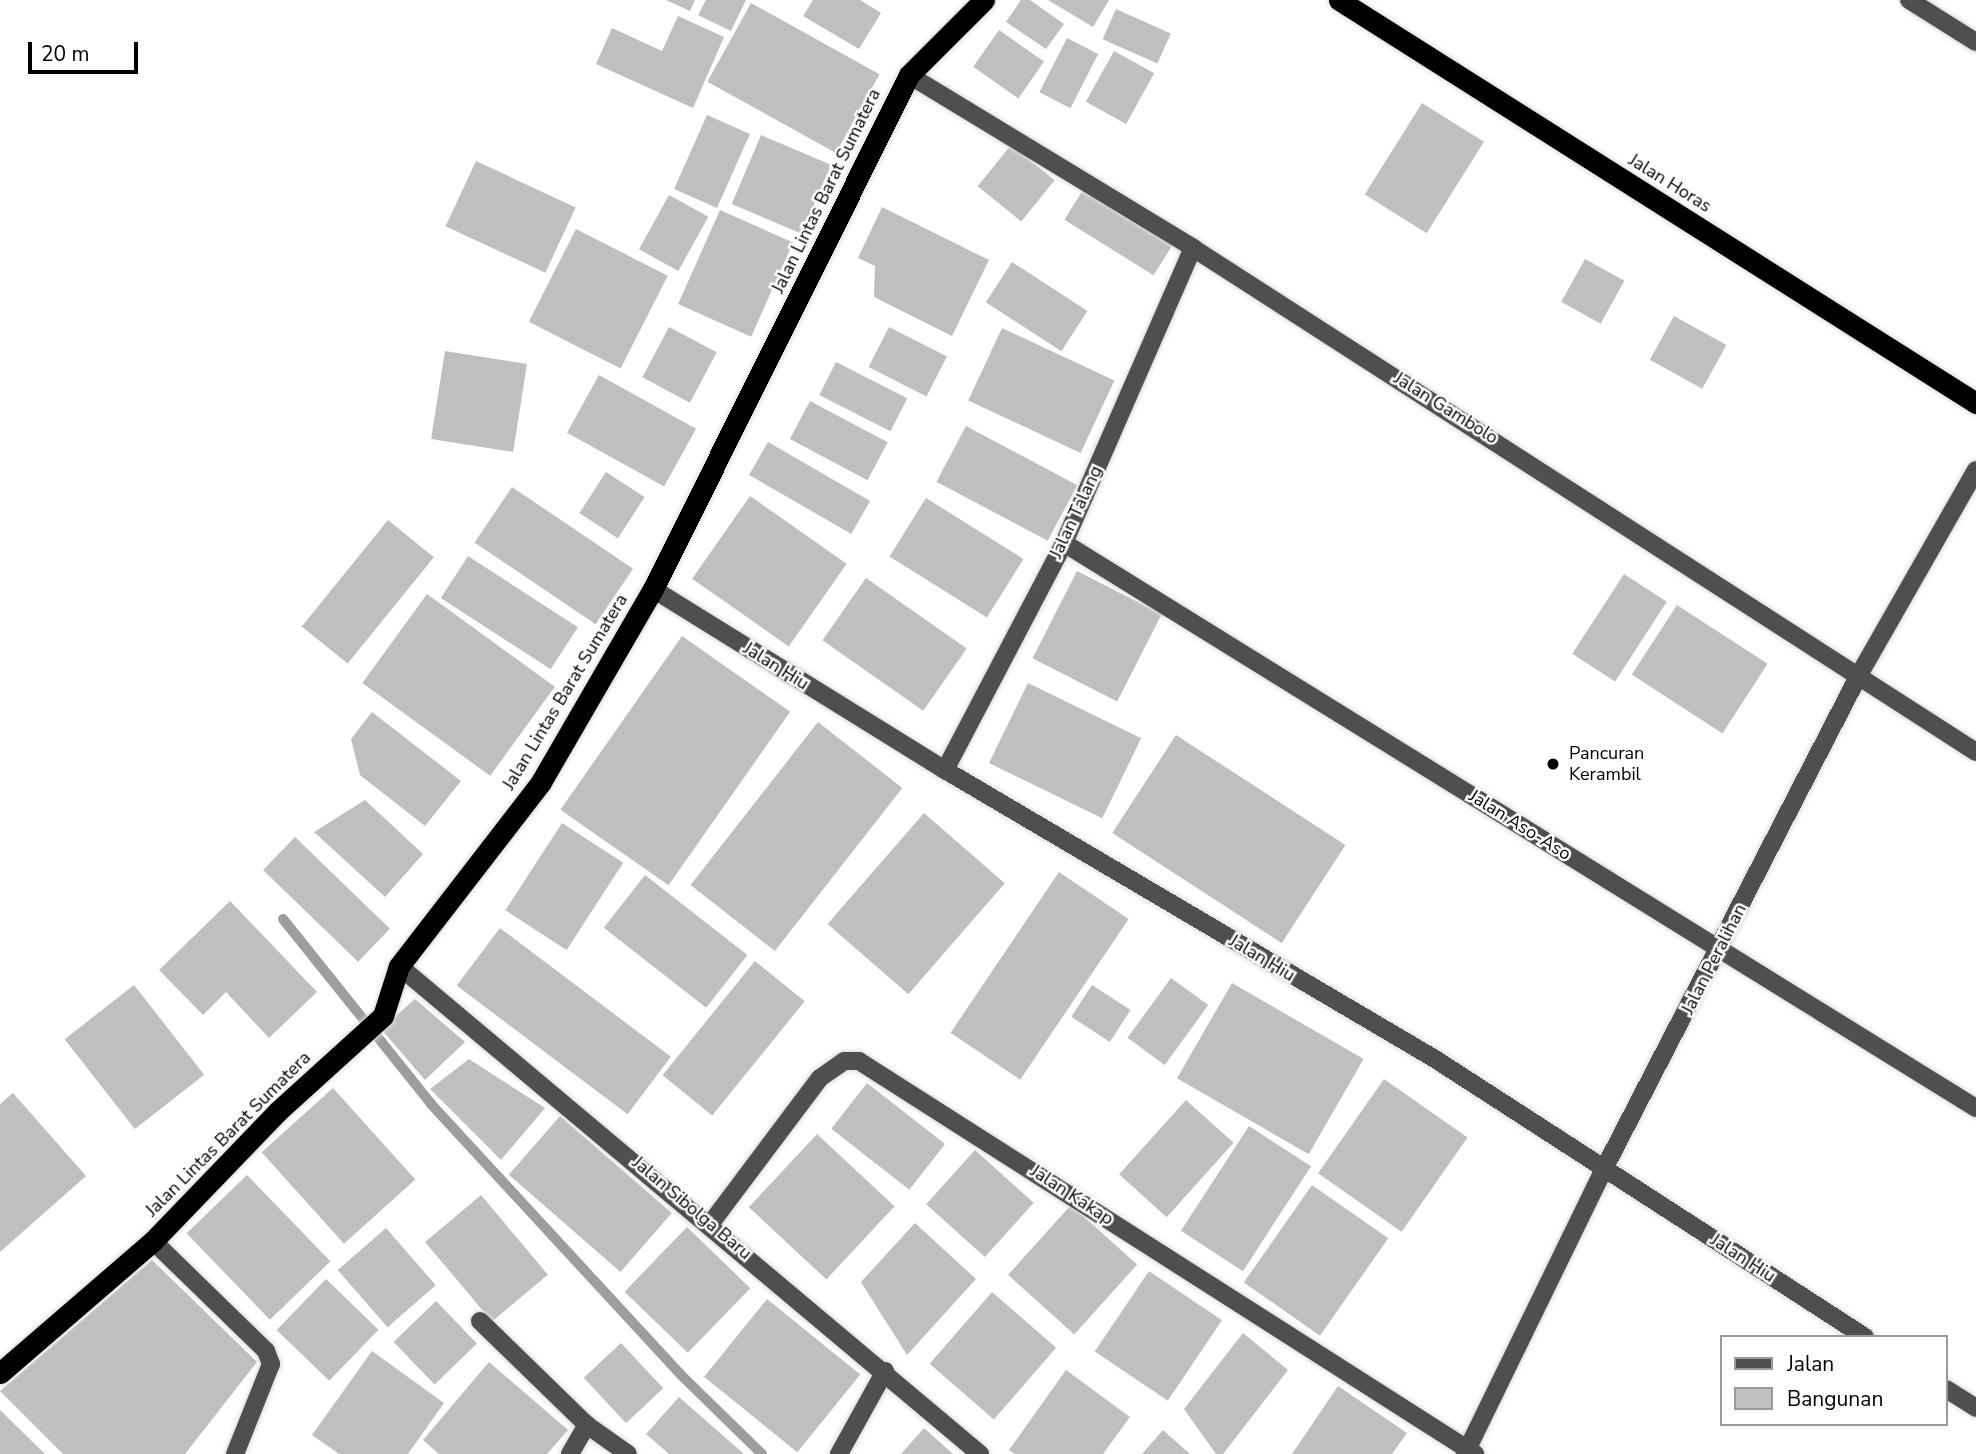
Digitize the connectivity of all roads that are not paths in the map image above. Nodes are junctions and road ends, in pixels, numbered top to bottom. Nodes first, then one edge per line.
1 (984, 0) edge
2 (1339, 0) edge
3 (1909, 0) edge
4 (1976, 42) edge
5 (909, 75) junction
6 (1193, 248) junction
7 (1976, 404) edge
8 (1976, 470) edge
9 (1064, 542) junction
10 (653, 589) junction
11 (1859, 676) junction
12 (1976, 752) edge
13 (945, 770) junction
14 (1720, 949) junction
15 (399, 966) junction
16 (1976, 1108) edge
17 (1604, 1169) junction
18 (711, 1223) junction
19 (153, 1241) junction
20 (480, 1321) dead end
21 (1862, 1335) edge
22 (885, 1371) junction
23 (0, 1373) edge
24 (1948, 1390) edge
25 (1976, 1408) edge
26 (587, 1425) junction
27 (1469, 1453) edge
28 (235, 1454) edge
29 (570, 1454) edge
30 (628, 1454) edge
31 (839, 1454) edge
32 (981, 1454) edge

1 - 5 highway, Jalan Lintas Barat Sumatera
2 - 7 highway, Jalan Horas
3 - 4 street
5 - 6 street, Jalan Gambolo
5 - 10 highway, Jalan Lintas Barat Sumatera
6 - 9 street, Jalan Talang
6 - 11 street, Jalan Gambolo
8 - 11 street, Jalan Peralihan
9 - 13 street, Jalan Talang
9 - 14 street, Jalan Aso-Aso
10 - 13 street, Jalan Hiu
10 - 15 highway, Jalan Lintas Barat Sumatera
11 - 12 street, Jalan Gambolo
11 - 14 street, Jalan Peralihan
13 - 17 street, Jalan Hiu
14 - 16 street, Jalan Aso-Aso
14 - 17 street, Jalan Peralihan
15 - 18 street, Jalan Sibolga Baru
15 - 19 highway, Jalan Lintas Barat Sumatera
17 - 21 street, Jalan Hiu
17 - 27 street, Jalan Peralihan
18 - 22 street, Jalan Sibolga Baru
18 - 27 street, Jalan Kakap
19 - 23 highway, Jalan Lintas Barat Sumatera
19 - 28 street
20 - 26 street
22 - 31 street
22 - 32 street, Jalan Sibolga Baru
24 - 25 street
26 - 29 street
26 - 30 street

